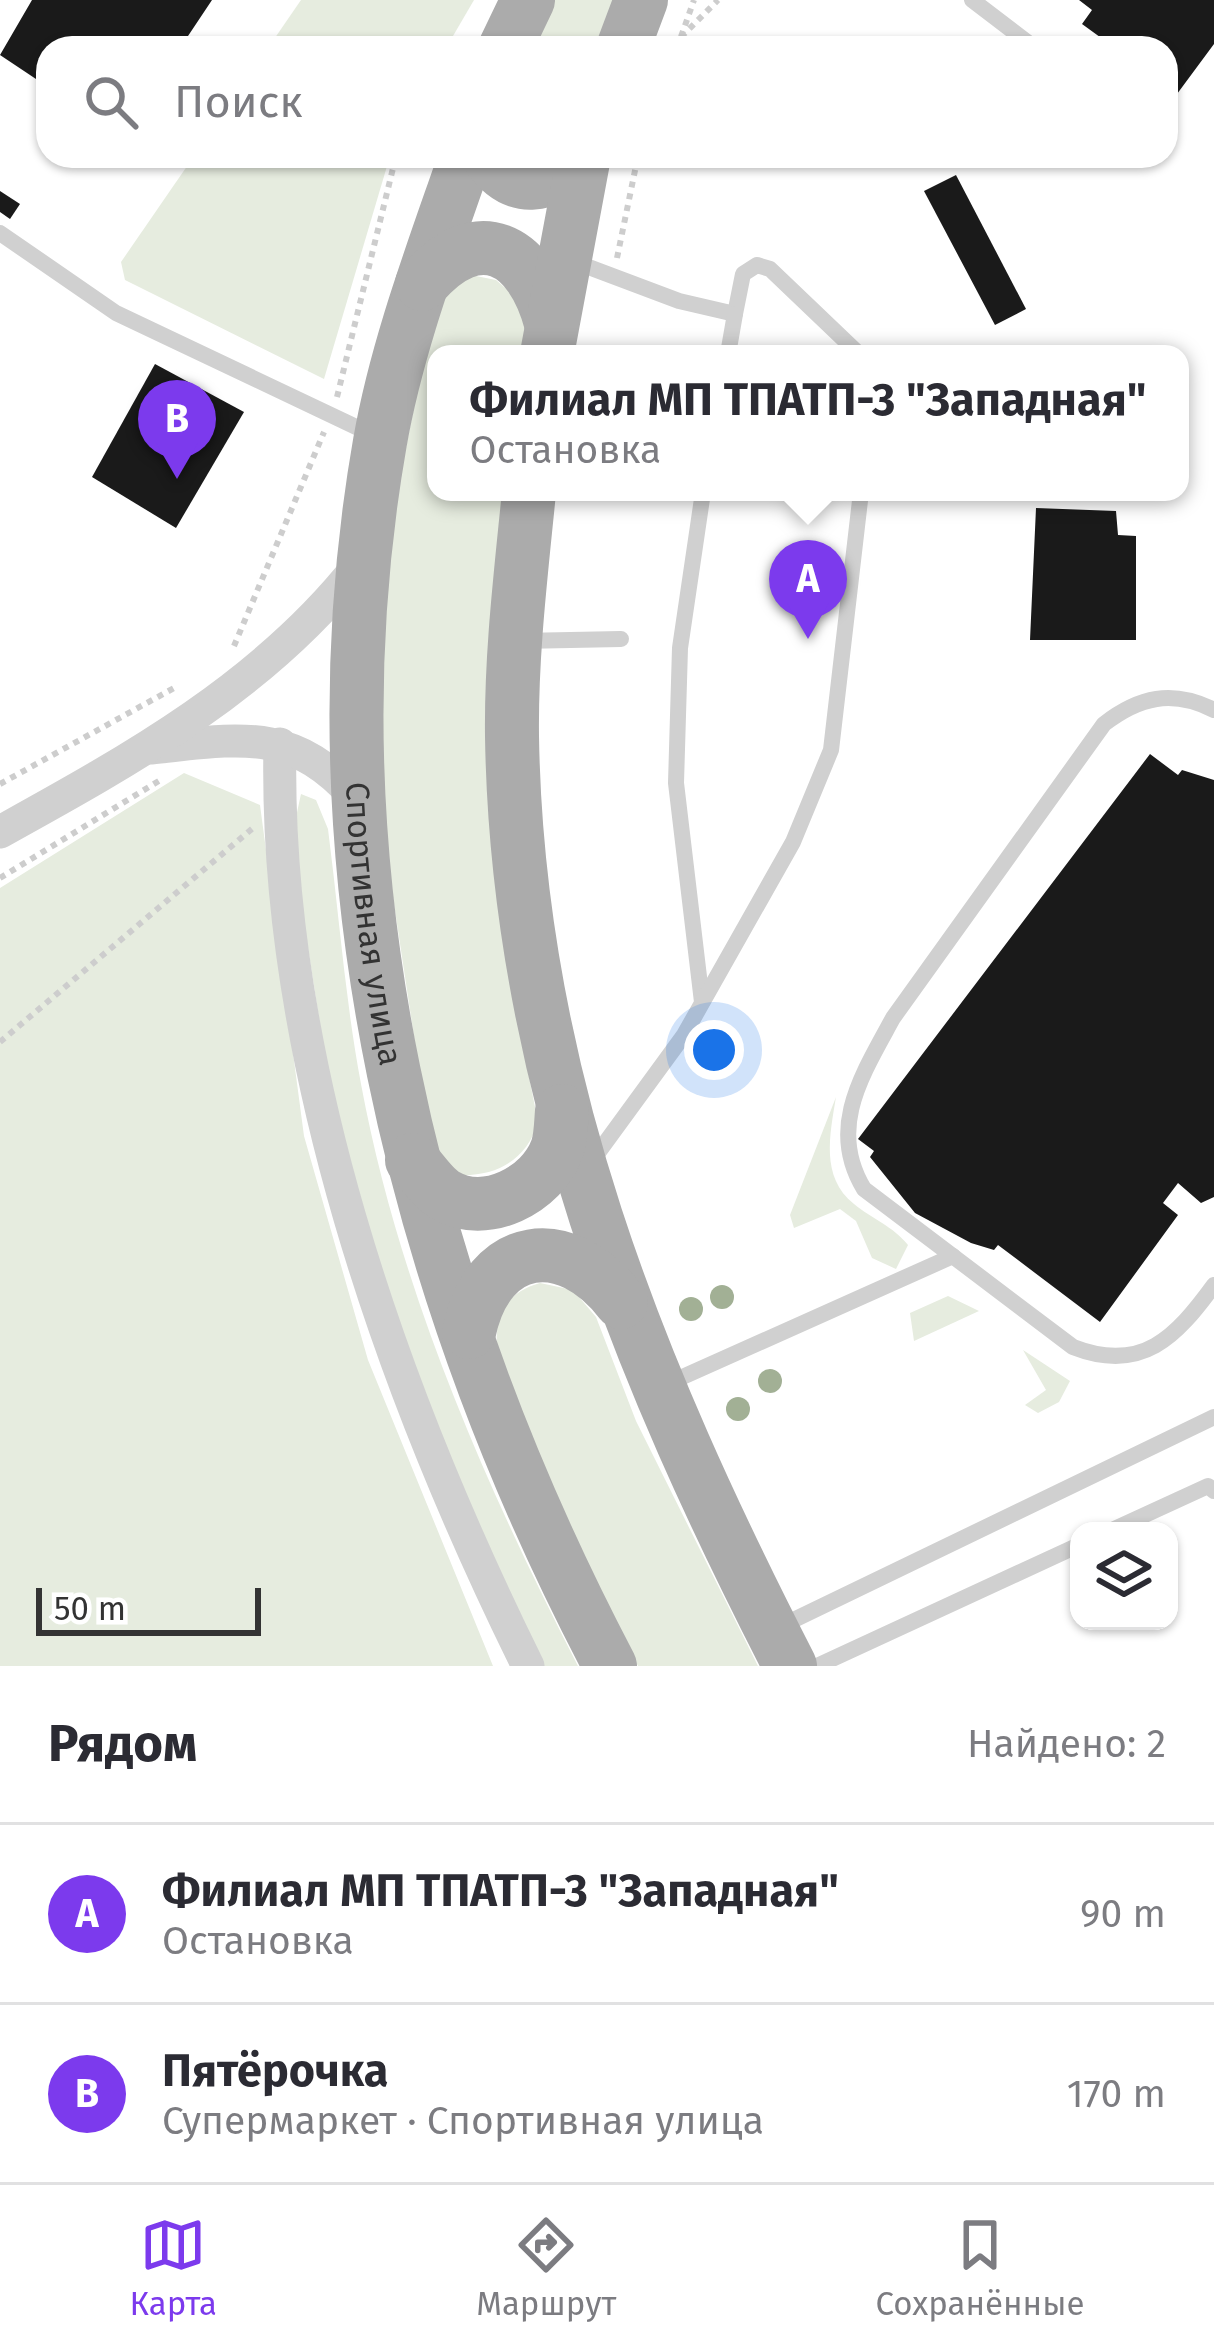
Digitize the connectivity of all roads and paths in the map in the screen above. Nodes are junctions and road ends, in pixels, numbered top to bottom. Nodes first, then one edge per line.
1 (528, 0) edge
2 (641, 0) edge
3 (694, 0) edge
4 (718, 0) edge
5 (972, 0) edge
6 (511, 36) edge
7 (628, 36) edge
8 (682, 36) edge
9 (683, 36) edge
10 (1019, 36) edge
11 (462, 168) edge
12 (500, 168) edge
13 (568, 168) edge
14 (581, 168) edge
15 (636, 168) edge
16 (0, 233) edge
17 (563, 258) junction
18 (613, 278) junction
19 (422, 284) junction
20 (735, 314) junction
21 (549, 338) edge
22 (730, 345) edge
23 (850, 345) edge
24 (381, 439) junction
25 (528, 501) edge
26 (702, 501) edge
27 (860, 501) edge
28 (364, 560) junction
29 (621, 639) dead end
30 (514, 641) junction
31 (234, 646) dead end
32 (223, 656) dead end
33 (179, 685) dead end
34 (1214, 710) edge
35 (280, 744) junction
36 (157, 763) junction
37 (0, 784) edge
38 (356, 798) junction
39 (278, 806) junction
40 (0, 832) edge
41 (0, 878) edge
42 (703, 1003) junction
43 (0, 1042) edge
44 (562, 1111) junction
45 (412, 1160) junction
46 (580, 1177) junction
47 (953, 1256) junction
48 (1214, 1285) edge
49 (622, 1304) junction
50 (470, 1332) junction
51 (657, 1389) junction
52 (1214, 1417) edge
53 (1214, 1491) edge
54 (1130, 1522) edge
55 (1070, 1549) edge
56 (781, 1648) edge
57 (528, 1666) edge
58 (610, 1666) edge
59 (817, 1666) edge

1 - 6 main road
2 - 7 main road
3 - 8 path
4 - 9 path
5 - 10 lane
11 - 19 main road, Спортивная улица
12 - 13 main road
14 - 17 main road
15 - 18 path
16 - 24 lane
17 - 18 lane
17 - 21 main road
18 - 20 lane
19 - 21 main road
19 - 24 main road, Спортивная улица
20 - 22 lane
20 - 23 lane
24 - 28 main road, Спортивная улица
25 - 30 main road
26 - 42 lane
27 - 42 lane
28 - 36 street
28 - 38 main road, Спортивная улица
29 - 30 lane
30 - 44 main road
31 - 32 path
33 - 37 path
34 - 47 lane
35 - 36 street
35 - 38 street
35 - 39 street
36 - 40 street
36 - 41 path
38 - 45 main road, Спортивная улица
39 - 43 path
39 - 57 street
42 - 46 lane
44 - 45 main road
44 - 46 main road
45 - 50 main road, Спортивная улица
46 - 49 main road
47 - 48 lane
47 - 51 lane
49 - 50 main road
49 - 51 main road
50 - 58 main road, Спортивная улица
51 - 56 main road
52 - 56 lane
53 - 54 lane
55 - 59 lane

